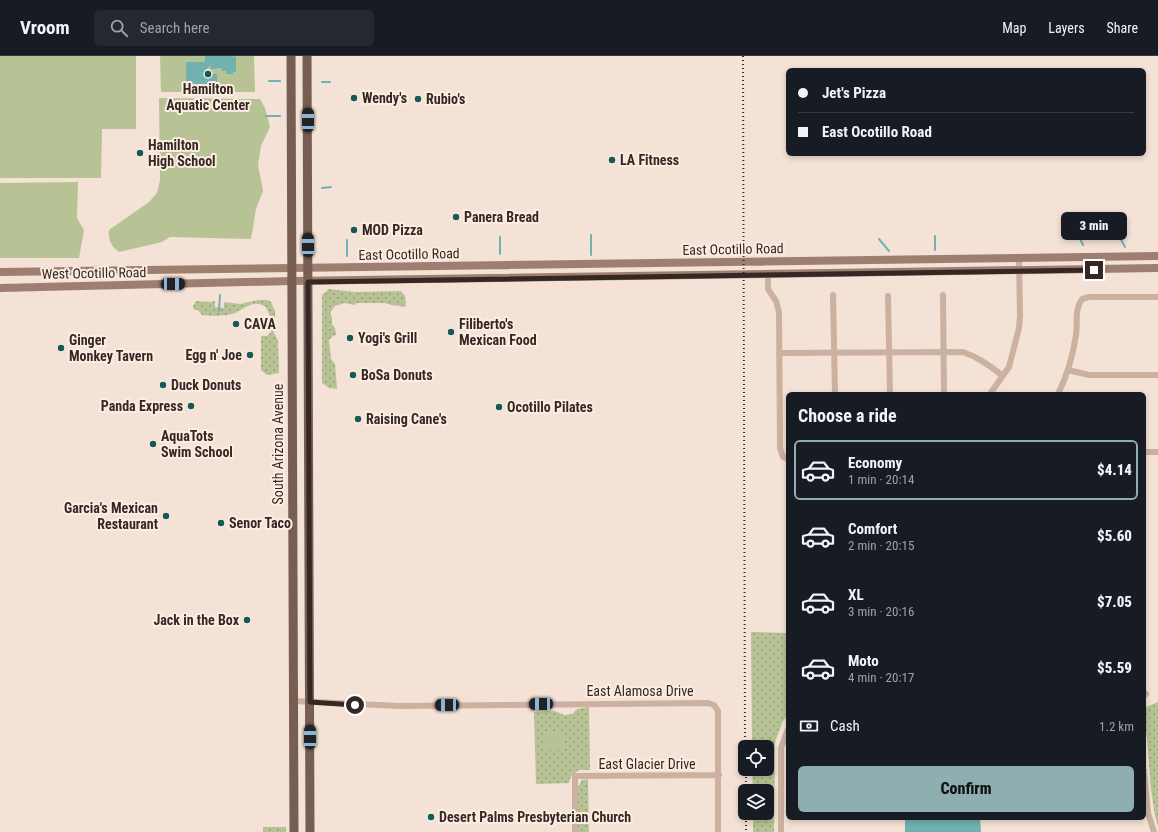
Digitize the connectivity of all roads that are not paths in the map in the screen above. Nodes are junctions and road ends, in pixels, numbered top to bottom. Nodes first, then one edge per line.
1 (290, 56) edge
2 (307, 56) edge
3 (1158, 256) edge
4 (1019, 258) junction
5 (483, 265) junction
6 (1158, 268) edge
7 (291, 269) junction
8 (308, 269) junction
9 (1019, 271) junction
10 (0, 272) edge
11 (768, 274) junction
12 (484, 278) junction
13 (291, 282) junction
14 (308, 282) junction
15 (0, 288) edge
16 (833, 295) dead end
17 (943, 295) dead end
18 (888, 296) dead end
19 (1158, 297) edge
20 (943, 351) junction
21 (889, 352) junction
22 (779, 353) junction
23 (835, 353) junction
24 (1068, 370) junction
25 (1158, 375) edge
26 (1003, 376) junction
27 (835, 392) edge
28 (890, 392) edge
29 (944, 392) edge
30 (991, 392) edge
31 (1059, 392) edge
32 (1146, 452) edge
33 (1158, 452) edge
34 (786, 458) edge
35 (293, 701) junction
36 (310, 702) junction
37 (786, 734) edge
38 (719, 775) junction
39 (1146, 792) edge
40 (781, 793) junction
41 (786, 793) edge
42 (294, 832) edge
43 (310, 832) edge
44 (575, 832) edge
45 (718, 832) edge
46 (781, 832) edge
47 (1154, 832) edge

1 - 7 main road, South Arizona Avenue
2 - 8 main road
3 - 4 main road, East Ocotillo Road
4 - 5 main road, East Ocotillo Road
4 - 9 street
5 - 8 main road, East Ocotillo Road
5 - 12 main road
6 - 9 main road, East Ocotillo Road
7 - 8 main road, West Ocotillo Road
7 - 10 main road, West Ocotillo Road
7 - 13 main road, South Arizona Avenue
8 - 14 main road
9 - 11 main road, East Ocotillo Road
9 - 26 street
11 - 12 main road, East Ocotillo Road
11 - 22 street
12 - 14 main road, East Ocotillo Road
13 - 14 main road, West Ocotillo Road
13 - 15 main road, West Ocotillo Road
13 - 35 main road, South Arizona Avenue
14 - 36 main road
16 - 23 street
17 - 20 street
18 - 21 street
19 - 24 street
20 - 21 street
20 - 26 street
20 - 29 street
21 - 23 street
21 - 28 street
22 - 23 street
22 - 34 street
23 - 27 street
24 - 25 street
24 - 31 street
26 - 30 street
32 - 33 street
35 - 36 street, East Alamosa Drive
35 - 42 main road, South Arizona Avenue
36 - 38 street, East Alamosa Drive
36 - 43 main road
37 - 40 street
38 - 44 street, East Glacier Drive
38 - 45 street
39 - 47 street
40 - 41 street
40 - 46 street

